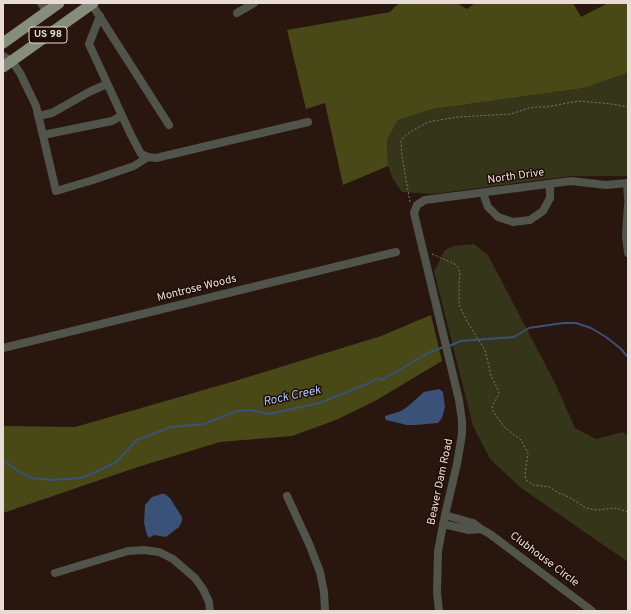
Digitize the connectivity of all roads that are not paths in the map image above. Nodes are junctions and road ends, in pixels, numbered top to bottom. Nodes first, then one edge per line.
1 (59, 3) edge
2 (92, 3) edge
3 (254, 3) edge
4 (44, 7) edge
5 (237, 13) dead end
6 (100, 16) junction
7 (3, 43) edge
8 (6, 61) edge
9 (107, 84) junction
10 (38, 116) junction
11 (121, 116) junction
12 (308, 122) dead end
13 (169, 125) dead end
14 (43, 136) junction
15 (148, 157) junction
16 (628, 183) edge
17 (550, 184) junction
18 (483, 193) junction
19 (628, 199) edge
20 (628, 204) edge
21 (396, 252) dead end
22 (628, 253) edge
23 (442, 327) joint
24 (3, 348) edge
25 (288, 496) dead end
26 (445, 515) junction
27 (443, 524) junction
28 (480, 529) junction
29 (55, 573) dead end
30 (210, 611) edge
31 (325, 611) edge
32 (439, 611) edge
33 (592, 611) edge

1 - 4 main road, US 98
2 - 6 street
2 - 8 main road, US 98
3 - 5 street
4 - 7 main road, US 98
6 - 9 street
6 - 13 street
8 - 10 street
9 - 10 street
9 - 11 street
10 - 14 street
11 - 14 street
11 - 15 street
12 - 15 street
14 - 15 street
16 - 17 street, North Drive
16 - 19 street
17 - 18 street, North Drive
17 - 18 street
18 - 23 street, North Drive
20 - 22 street
21 - 24 street, Montrose Woods
23 - 26 street, Beaver Dam Road
25 - 31 street
26 - 27 street, Beaver Dam Road
26 - 28 street, Clubhouse Circle
27 - 28 street, Clubhouse Circle
27 - 32 street, Beaver Dam Road
28 - 33 street, Clubhouse Circle
29 - 30 street

